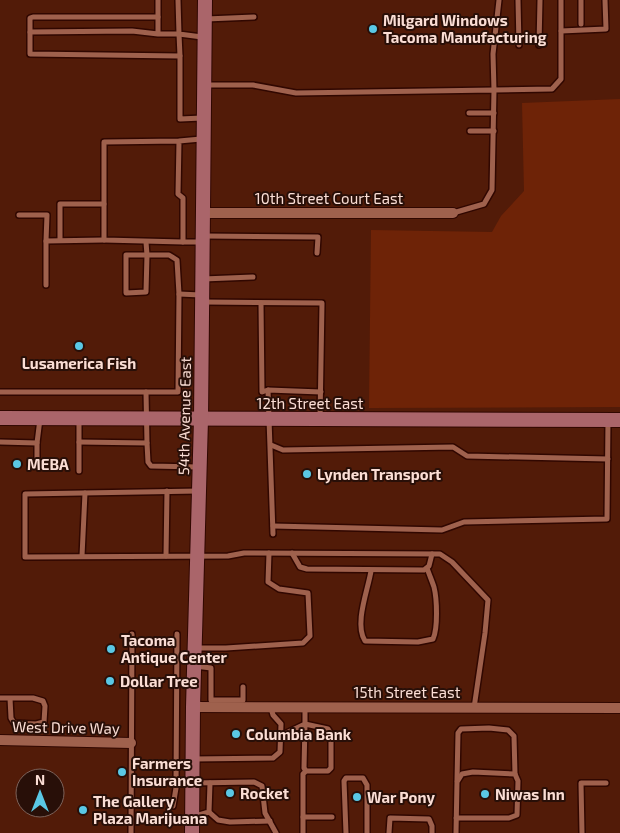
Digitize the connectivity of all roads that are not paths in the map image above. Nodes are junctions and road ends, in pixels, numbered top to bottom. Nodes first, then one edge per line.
1 (158, 0) edge
2 (178, 0) edge
3 (205, 0) edge
4 (499, 0) edge
5 (518, 0) edge
6 (540, 0) edge
7 (561, 0) edge
8 (581, 0) edge
9 (605, 0) edge
10 (158, 17) junction
11 (254, 17) dead end
12 (205, 19) junction
13 (582, 24) dead end
14 (561, 31) junction
15 (30, 32) junction
16 (158, 34) junction
17 (179, 34) junction
18 (205, 37) junction
19 (519, 45) dead end
20 (539, 45) dead end
21 (180, 56) junction
22 (205, 84) junction
23 (494, 90) junction
24 (469, 113) dead end
25 (494, 113) junction
26 (204, 117) junction
27 (470, 131) dead end
28 (494, 131) junction
29 (204, 139) junction
30 (179, 141) junction
31 (104, 204) junction
32 (204, 213) junction
33 (453, 213) joint
34 (19, 216) dead end
35 (204, 239) junction
36 (60, 240) junction
37 (104, 240) junction
38 (46, 241) junction
39 (146, 242) junction
40 (183, 242) junction
41 (317, 253) dead end
42 (146, 255) junction
43 (253, 277) dead end
44 (203, 279) junction
45 (46, 286) dead end
46 (179, 294) junction
47 (203, 298) junction
48 (262, 303) junction
49 (268, 390) junction
50 (0, 392) edge
51 (146, 392) junction
52 (321, 392) junction
53 (0, 418) edge
54 (40, 418) junction
55 (79, 418) junction
56 (147, 418) junction
57 (201, 419) junction
58 (268, 419) junction
59 (320, 419) junction
60 (614, 420) edge
61 (0, 442) edge
62 (79, 442) junction
63 (37, 443) junction
64 (147, 443) junction
65 (271, 445) junction
66 (608, 459) junction
67 (37, 462) dead end
68 (200, 467) junction
69 (79, 471) dead end
70 (199, 490) junction
71 (167, 491) junction
72 (85, 493) junction
73 (273, 526) junction
74 (273, 534) dead end
75 (269, 553) junction
76 (292, 553) junction
77 (432, 554) junction
78 (82, 556) junction
79 (166, 556) junction
80 (197, 556) junction
81 (427, 568) junction
82 (371, 571) junction
83 (132, 634) dead end
84 (177, 634) dead end
85 (195, 648) junction
86 (194, 666) junction
87 (243, 687) dead end
88 (0, 698) edge
89 (10, 698) junction
90 (186, 701) junction
91 (242, 704) junction
92 (270, 707) junction
93 (305, 707) junction
94 (474, 708) junction
95 (620, 708) edge
96 (305, 724) junction
97 (280, 736) junction
98 (0, 740) edge
99 (131, 743) junction
100 (192, 759) junction
101 (306, 771) junction
102 (515, 774) junction
103 (192, 782) junction
104 (210, 782) junction
105 (457, 782) junction
106 (606, 783) dead end
107 (173, 806) dead end
108 (209, 812) junction
109 (192, 817) junction
110 (302, 817) junction
111 (332, 817) dead end
112 (456, 818) junction
113 (270, 821) junction
114 (131, 833) edge
115 (192, 833) edge
116 (276, 833) edge
117 (303, 833) edge
118 (346, 833) edge
119 (367, 833) edge
120 (389, 833) edge
121 (432, 833) edge
122 (456, 833) edge
123 (582, 833) edge

1 - 10 lane
2 - 17 lane
3 - 12 main road, 54th Avenue East
4 - 23 lane
5 - 19 lane
6 - 20 lane
7 - 14 lane
8 - 13 lane
9 - 14 lane
10 - 15 lane
10 - 16 lane
11 - 12 lane
12 - 18 main road, 54th Avenue East
14 - 23 lane
15 - 16 lane
15 - 21 lane
16 - 17 lane
17 - 18 lane
17 - 21 lane
18 - 22 main road, 54th Avenue East
21 - 26 lane
22 - 23 lane
22 - 26 main road, 54th Avenue East
23 - 25 lane
24 - 25 lane
25 - 28 lane
26 - 29 main road, 54th Avenue East
27 - 28 lane
28 - 33 lane
29 - 30 lane
29 - 32 main road, 54th Avenue East
30 - 31 lane
30 - 40 lane
31 - 36 lane
31 - 37 lane
32 - 33 street, 10th Street Court East
32 - 35 main road, 54th Avenue East
34 - 38 lane
35 - 40 lane
35 - 41 lane
35 - 44 main road, 54th Avenue East
36 - 37 lane
36 - 38 lane
37 - 39 lane
38 - 45 lane
39 - 40 lane
39 - 42 lane
42 - 42 lane
42 - 46 lane
43 - 44 lane
44 - 47 main road, 54th Avenue East
46 - 47 lane
46 - 51 lane
47 - 48 lane
47 - 57 main road, 54th Avenue East
48 - 49 lane
48 - 52 lane
49 - 52 lane
49 - 58 lane
50 - 51 lane
51 - 56 lane
52 - 59 lane
53 - 54 main road, 12th Street East
54 - 55 main road, 12th Street East
54 - 63 lane
55 - 56 main road, 12th Street East
55 - 62 lane
56 - 57 main road, 12th Street East
56 - 64 lane
57 - 58 main road, 12th Street East
57 - 68 main road, 54th Avenue East
58 - 59 main road, 12th Street East
58 - 65 lane
59 - 60 main road, 12th Street East
60 - 66 lane
61 - 63 lane
62 - 64 lane
62 - 69 lane
63 - 67 lane
64 - 68 lane
65 - 66 lane
65 - 73 lane
66 - 73 lane
68 - 70 main road, 54th Avenue East
70 - 71 lane
70 - 80 main road, 54th Avenue East
71 - 72 lane
71 - 79 lane
72 - 78 lane
72 - 78 lane
73 - 74 lane
75 - 76 lane
75 - 80 lane
75 - 85 lane
76 - 77 lane
76 - 82 lane
77 - 81 lane
77 - 94 lane
78 - 79 lane
79 - 80 lane
80 - 85 main road, 54th Avenue East
81 - 82 lane
81 - 82 lane
83 - 99 lane
84 - 90 lane
85 - 86 main road, 54th Avenue East
86 - 90 main road, 54th Avenue East
86 - 91 lane
87 - 91 lane
88 - 89 lane
89 - 89 lane
90 - 91 street, 15th Street East
90 - 100 main road, 54th Avenue East
90 - 107 lane
91 - 92 street, 15th Street East
92 - 93 street, 15th Street East
92 - 97 lane
93 - 94 street, 15th Street East
93 - 96 lane
94 - 95 street, 15th Street East
96 - 97 lane
96 - 101 lane
96 - 101 lane
97 - 100 lane
98 - 99 street, West Drive Way
99 - 114 lane
100 - 103 main road, 54th Avenue East
101 - 110 lane
102 - 105 lane
102 - 105 lane
102 - 112 lane
103 - 104 lane
103 - 109 main road, 54th Avenue East
104 - 108 lane
104 - 113 lane
105 - 112 lane
106 - 123 lane
108 - 109 lane
108 - 113 lane
109 - 115 main road, 54th Avenue East
110 - 111 lane
110 - 117 lane
112 - 122 lane
113 - 116 lane
118 - 119 lane
120 - 121 lane

